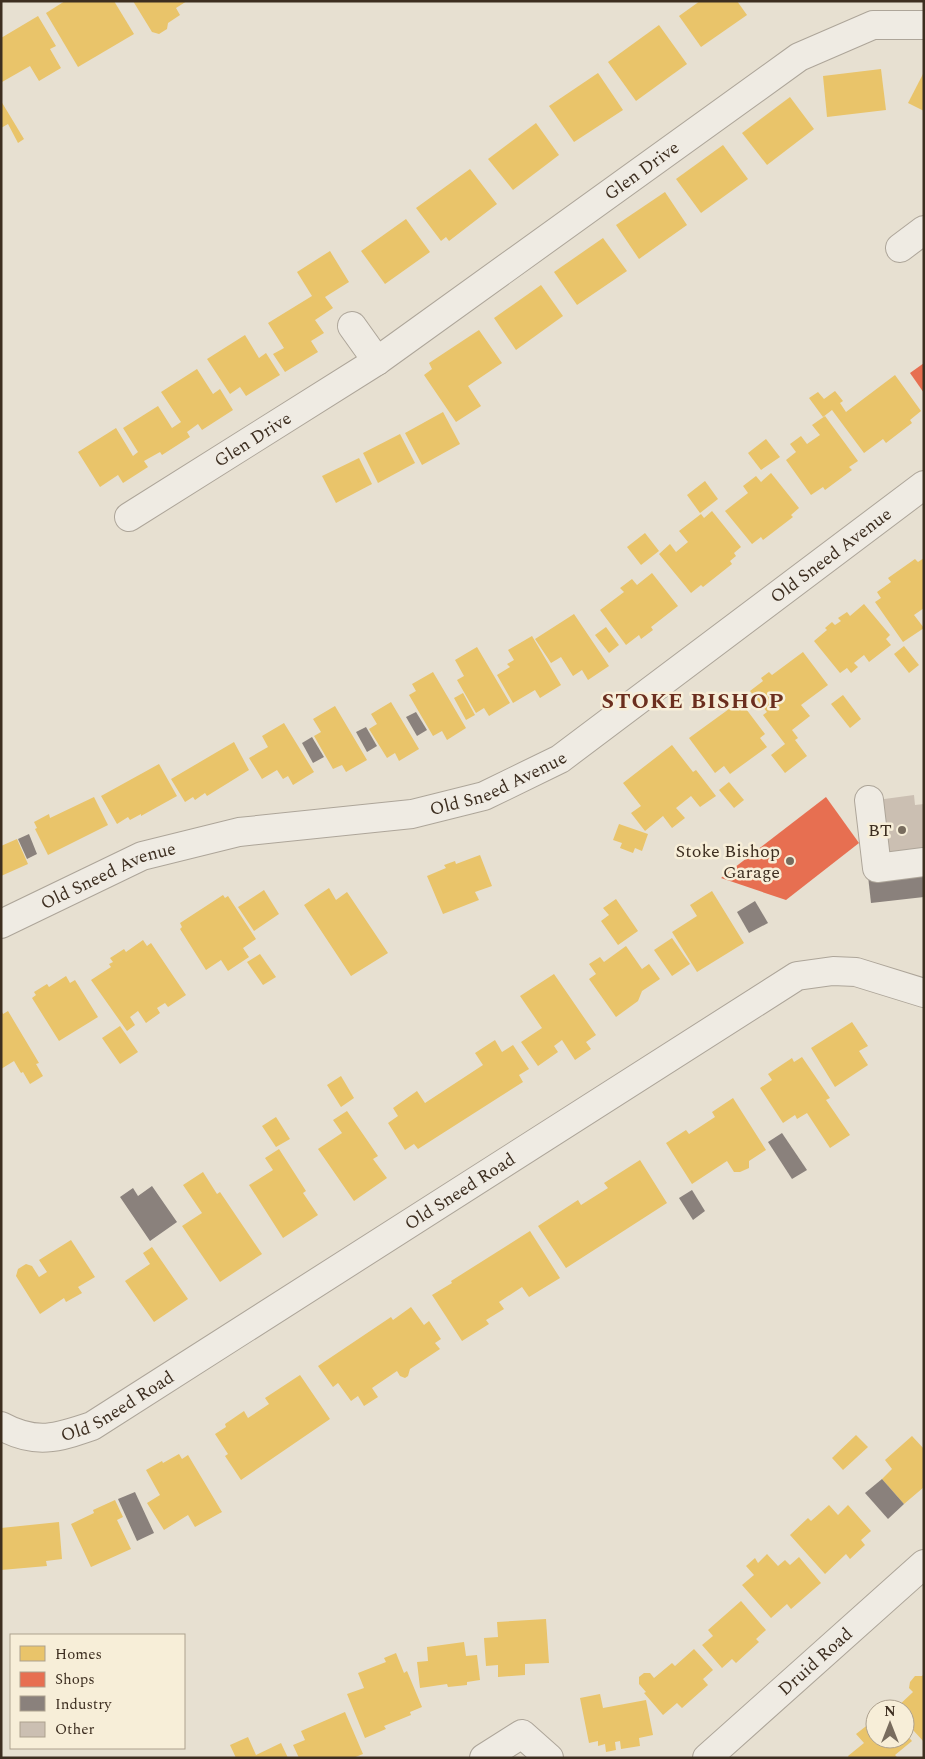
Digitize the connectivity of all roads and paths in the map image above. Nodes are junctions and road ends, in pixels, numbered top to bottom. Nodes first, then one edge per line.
1 (924, 25) edge
2 (924, 230) edge
3 (900, 248) dead end
4 (352, 326) dead end
5 (377, 361) junction
6 (924, 485) edge
7 (128, 516) dead end
8 (869, 800) dead end
9 (924, 862) edge
10 (1, 924) edge
11 (924, 993) edge
12 (1, 1426) edge
13 (924, 1564) edge
14 (487, 1757) edge
15 (549, 1758) edge
16 (707, 1758) edge

1 - 5 street, Glen Drive
2 - 3 street
4 - 5 street
5 - 7 street, Glen Drive
6 - 10 street, Old Sneed Avenue
8 - 9 street
11 - 12 street, Old Sneed Road
13 - 16 street, Druid Road
14 - 15 street

